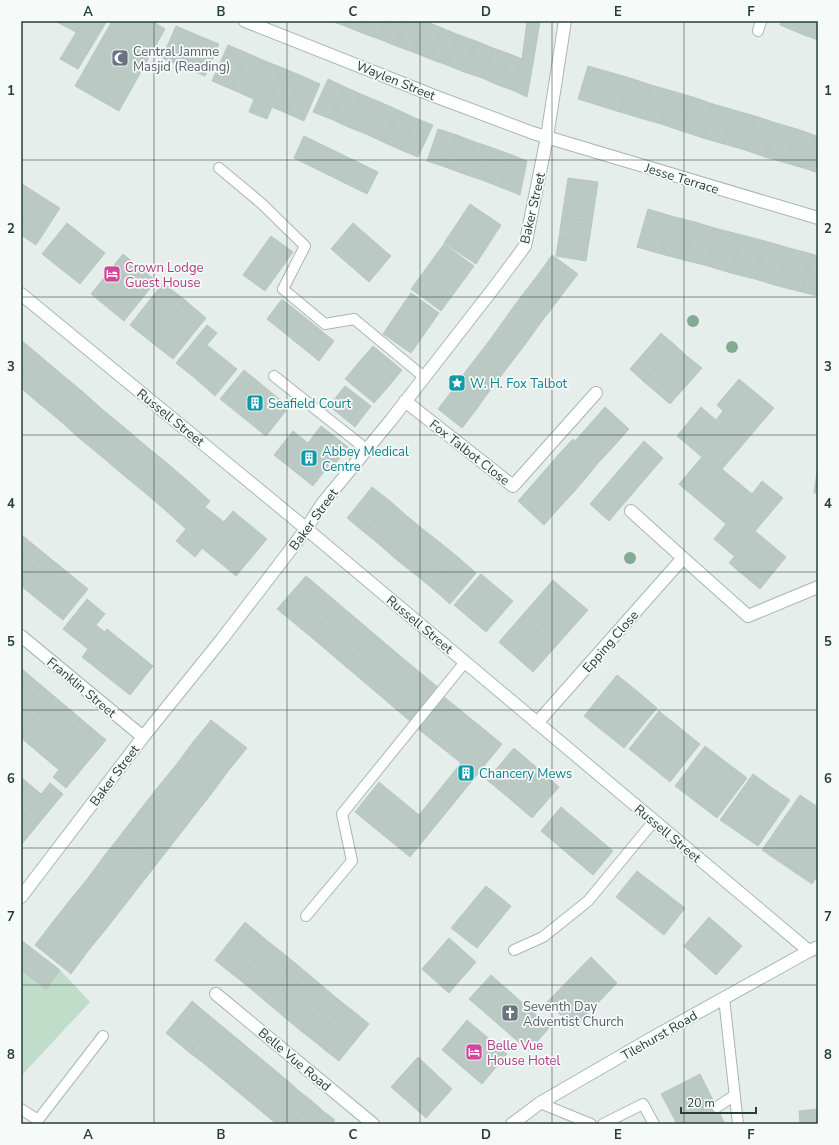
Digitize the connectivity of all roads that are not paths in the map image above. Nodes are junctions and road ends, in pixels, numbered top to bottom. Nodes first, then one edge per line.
1 (245, 21) edge
2 (566, 21) edge
3 (547, 137) junction
4 (220, 168) dead end
5 (818, 218) edge
6 (21, 294) edge
7 (274, 376) dead end
8 (424, 377) junction
9 (596, 393) dead end
10 (405, 401) junction
11 (366, 449) junction
12 (631, 511) dead end
13 (306, 529) junction
14 (683, 558) junction
15 (818, 587) edge
16 (21, 636) edge
17 (465, 662) junction
18 (538, 723) junction
19 (143, 737) junction
20 (654, 821) junction
21 (22, 893) edge
22 (306, 916) dead end
23 (813, 949) edge
24 (514, 950) dead end
25 (216, 994) dead end
26 (724, 998) junction
27 (103, 1036) dead end
28 (735, 1095) junction
29 (540, 1103) junction
30 (717, 1107) dead end
31 (21, 1109) edge
32 (373, 1124) edge
33 (512, 1124) edge
34 (591, 1124) edge
35 (603, 1124) edge
36 (654, 1124) edge
37 (738, 1124) edge

1 - 3 street, Waylen Street
2 - 3 street, Baker Street
3 - 5 street, Jesse Terrace
3 - 8 street, Baker Street
4 - 8 lane
6 - 13 street, Russell Street
7 - 11 lane
8 - 10 street, Baker Street
9 - 10 street, Fox Talbot Close
10 - 11 street, Baker Street
11 - 13 street, Baker Street
12 - 14 street
13 - 17 street, Russell Street
13 - 19 street, Baker Street
14 - 15 street
14 - 18 street, Epping Close
16 - 19 street, Franklin Street
17 - 18 street, Russell Street
17 - 22 lane
18 - 20 street, Russell Street
19 - 21 street, Baker Street
20 - 23 street, Russell Street
20 - 24 lane
23 - 26 street, Tilehurst Road
25 - 32 street, Belle Vue Road
26 - 28 lane
26 - 29 street, Tilehurst Road
27 - 31 lane
28 - 30 lane
28 - 37 lane
29 - 33 street, Tilehurst Road
29 - 34 lane
35 - 36 lane

